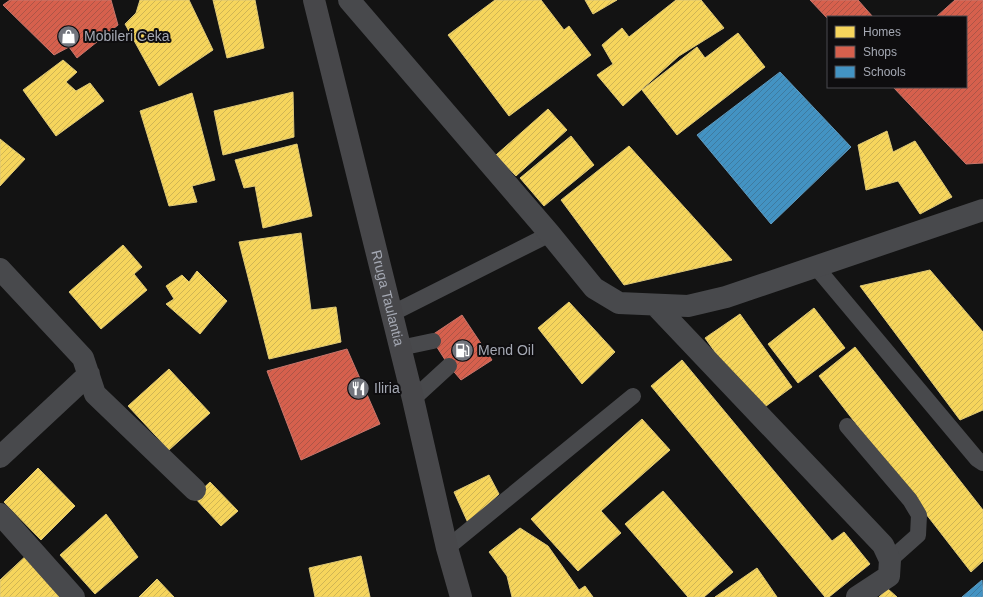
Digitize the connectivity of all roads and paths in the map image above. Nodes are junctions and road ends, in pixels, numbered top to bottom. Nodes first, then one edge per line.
1 (314, 0) edge
2 (349, 0) edge
3 (983, 210) edge
4 (550, 234) junction
5 (816, 267) junction
6 (0, 269) edge
7 (656, 306) junction
8 (391, 314) junction
9 (433, 341) dead end
10 (400, 348) junction
11 (449, 366) dead end
12 (89, 374) junction
13 (633, 396) dead end
14 (412, 399) junction
15 (847, 426) dead end
16 (0, 457) edge
17 (983, 463) edge
18 (195, 490) dead end
19 (0, 514) edge
20 (447, 548) junction
21 (890, 560) junction
22 (74, 597) edge
23 (461, 597) edge
24 (857, 597) edge

1 - 8 street, Rruga Taulantia
2 - 4 street
3 - 5 street
4 - 7 street
4 - 8 lane
5 - 7 street
5 - 17 lane
6 - 12 street
7 - 21 street
8 - 10 street, Rruga Taulantia
9 - 10 lane
10 - 14 street, Rruga Taulantia
11 - 14 lane
12 - 16 street
12 - 18 street
13 - 20 lane
14 - 20 street, Rruga Taulantia
15 - 21 lane
19 - 22 street
20 - 23 street, Rruga Taulantia
21 - 24 street

